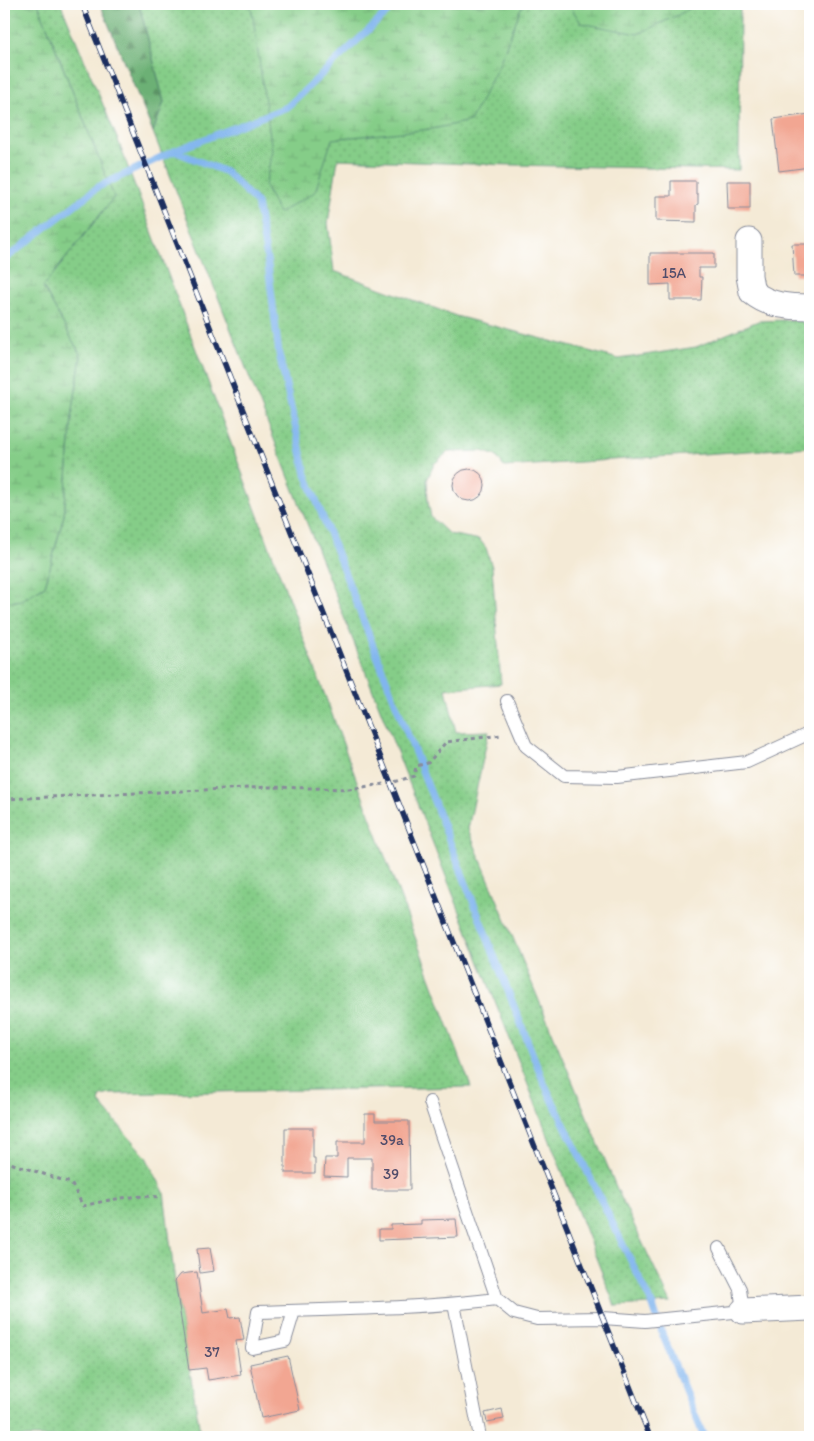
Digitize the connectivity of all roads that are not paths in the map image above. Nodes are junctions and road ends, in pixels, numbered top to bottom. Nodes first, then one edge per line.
1 (749, 241) dead end
2 (810, 307) edge
3 (507, 701) dead end
4 (810, 733) edge
5 (430, 1102) dead end
6 (719, 1248) dead end
7 (497, 1299) junction
8 (454, 1304) junction
9 (810, 1308) edge
10 (294, 1311) dead end
11 (743, 1311) junction
12 (480, 1437) edge

1 - 2 street
3 - 4 lane
5 - 7 lane
6 - 11 lane
7 - 8 lane
7 - 11 lane
8 - 10 lane
8 - 12 lane
9 - 11 street

